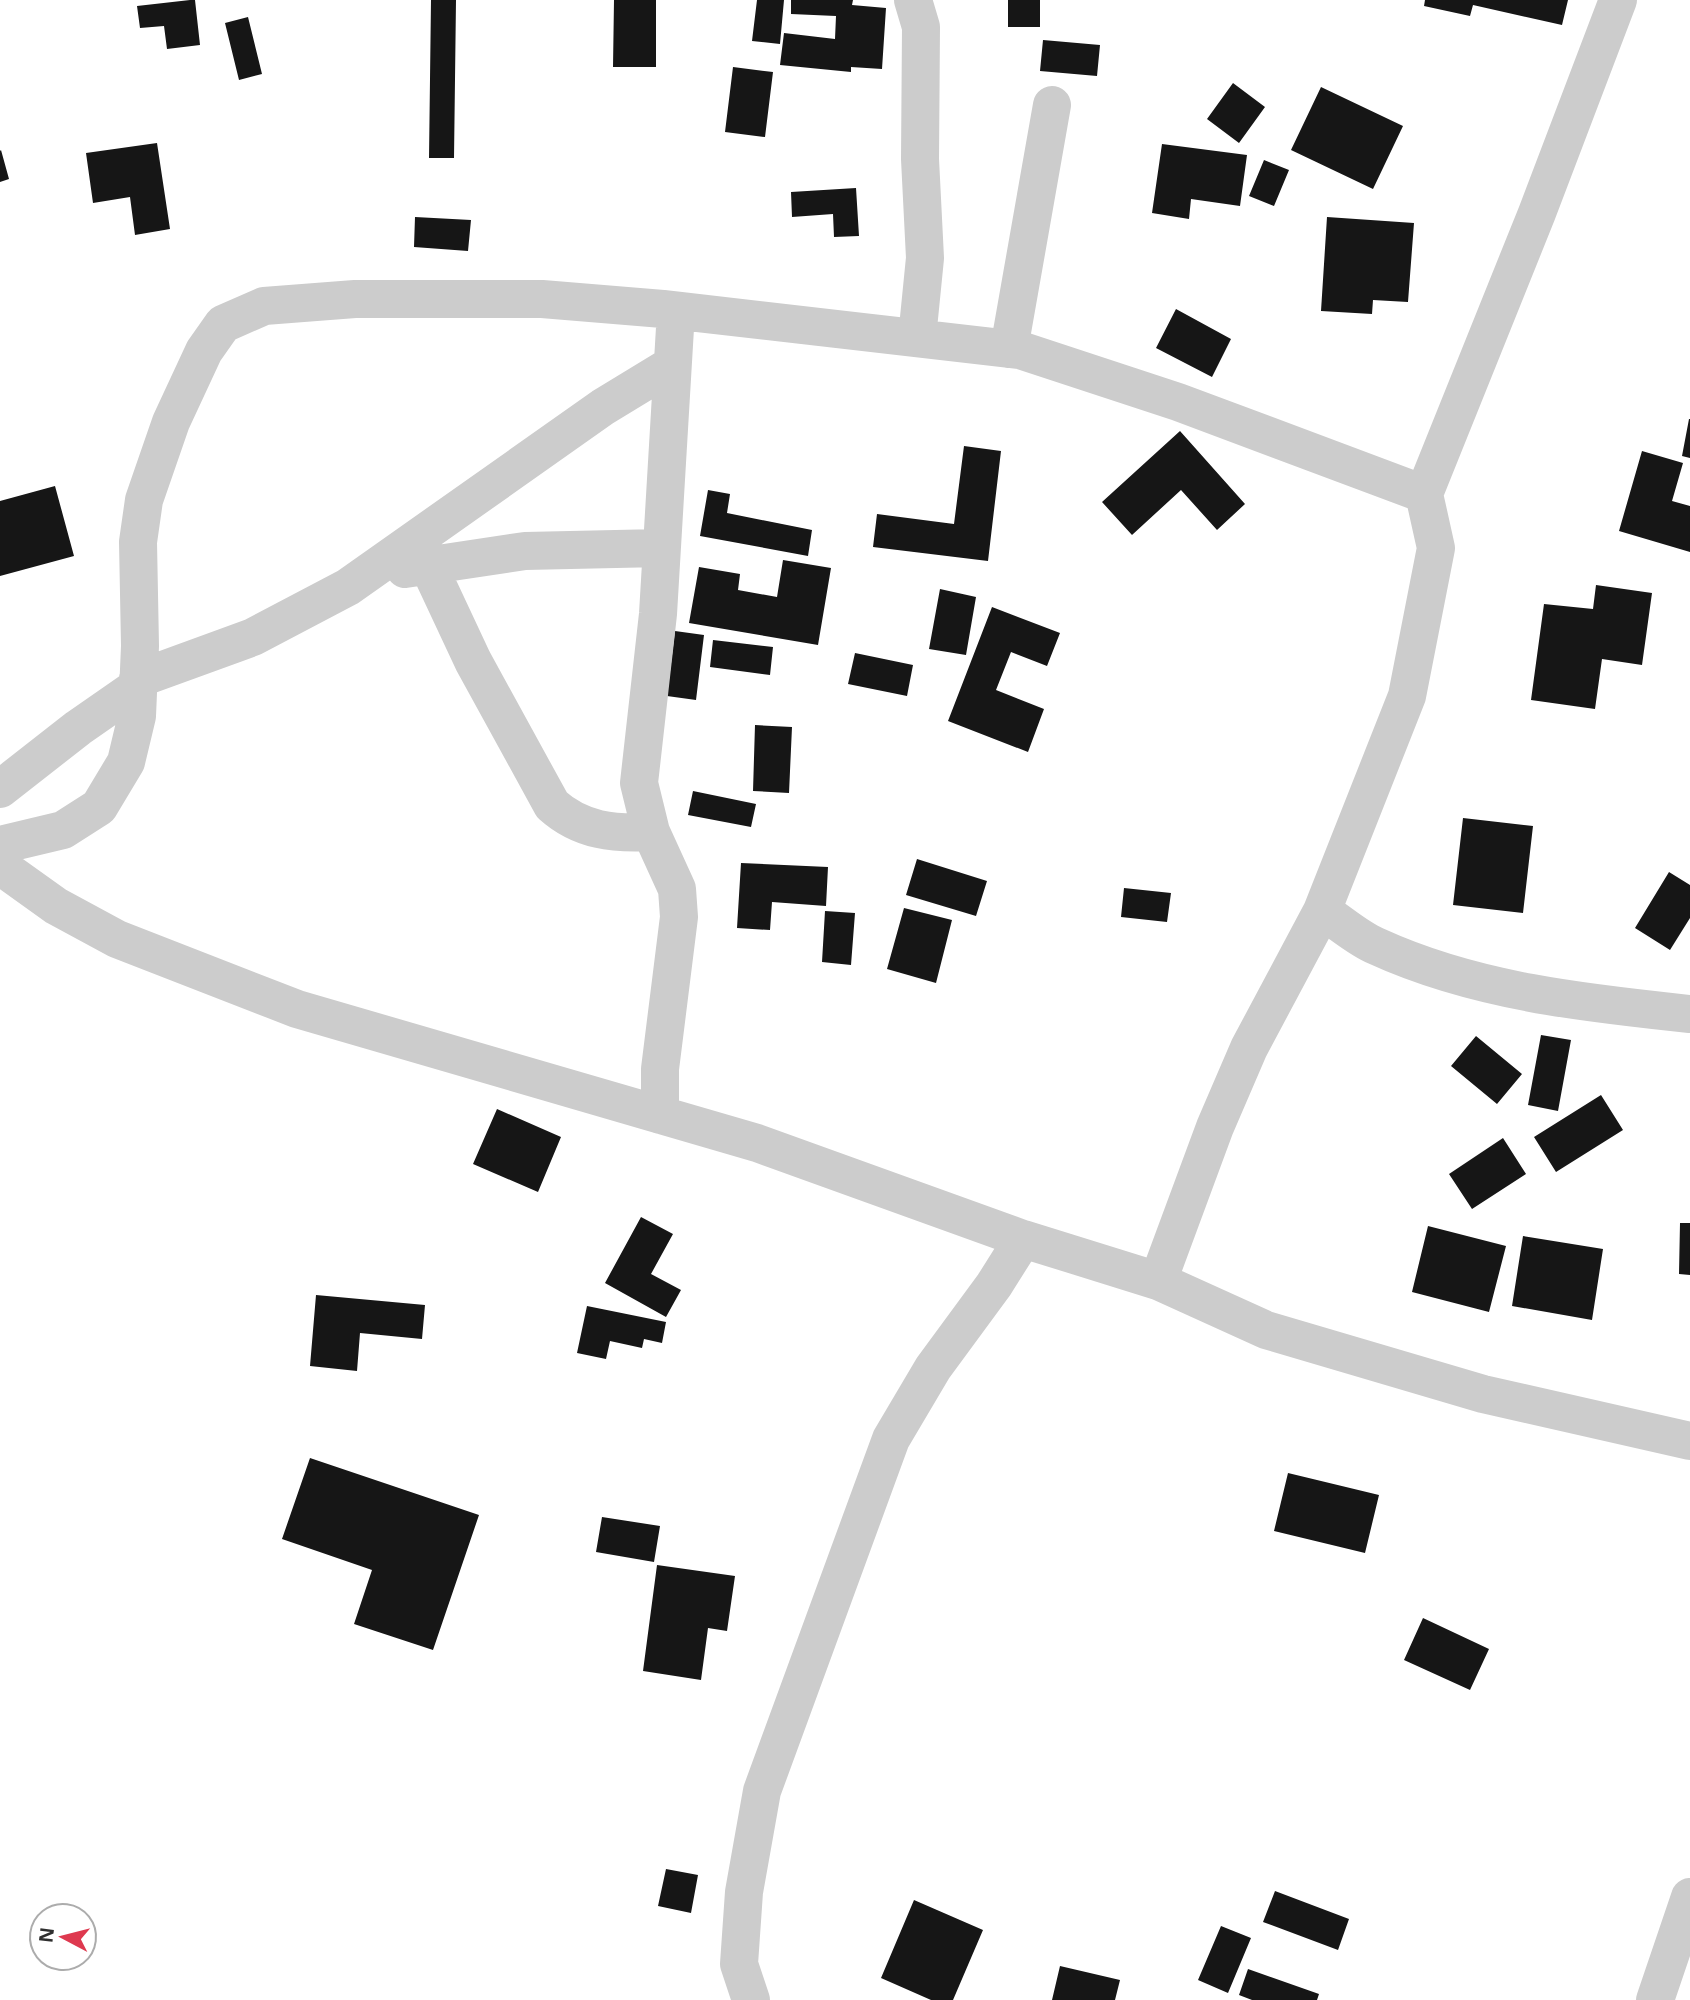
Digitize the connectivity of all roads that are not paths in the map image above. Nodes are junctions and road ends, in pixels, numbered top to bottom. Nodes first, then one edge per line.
1 (913, 0) edge
2 (1618, 0) edge
3 (1052, 105) dead end
4 (676, 311) junction
5 (917, 338) junction
6 (1009, 349) junction
7 (672, 365) junction
8 (1424, 494) junction
9 (662, 548) junction
10 (429, 567) junction
11 (371, 569) junction
12 (138, 683) junction
13 (0, 789) edge
14 (651, 832) junction
15 (0, 845) edge
16 (0, 866) edge
17 (1322, 911) junction
18 (1690, 1014) edge
19 (660, 1115) junction
20 (1023, 1239) junction
21 (1158, 1281) junction
22 (1690, 1441) edge
23 (1690, 1897) edge
24 (739, 1964) junction
25 (724, 2000) edge
26 (751, 2000) edge
27 (1655, 2000) edge

1 - 5 street
2 - 8 street
3 - 6 street
4 - 5 street
4 - 7 street
4 - 12 street
5 - 6 street
6 - 8 street
7 - 9 street
7 - 11 street
8 - 17 street
9 - 10 street
9 - 14 street
10 - 11 street
10 - 14 street
11 - 12 street
12 - 13 street
12 - 15 street
14 - 19 street
16 - 19 street
17 - 18 street
17 - 21 street
19 - 20 street
20 - 21 street
20 - 24 street
21 - 22 street
23 - 27 street
24 - 25 street
24 - 26 street

